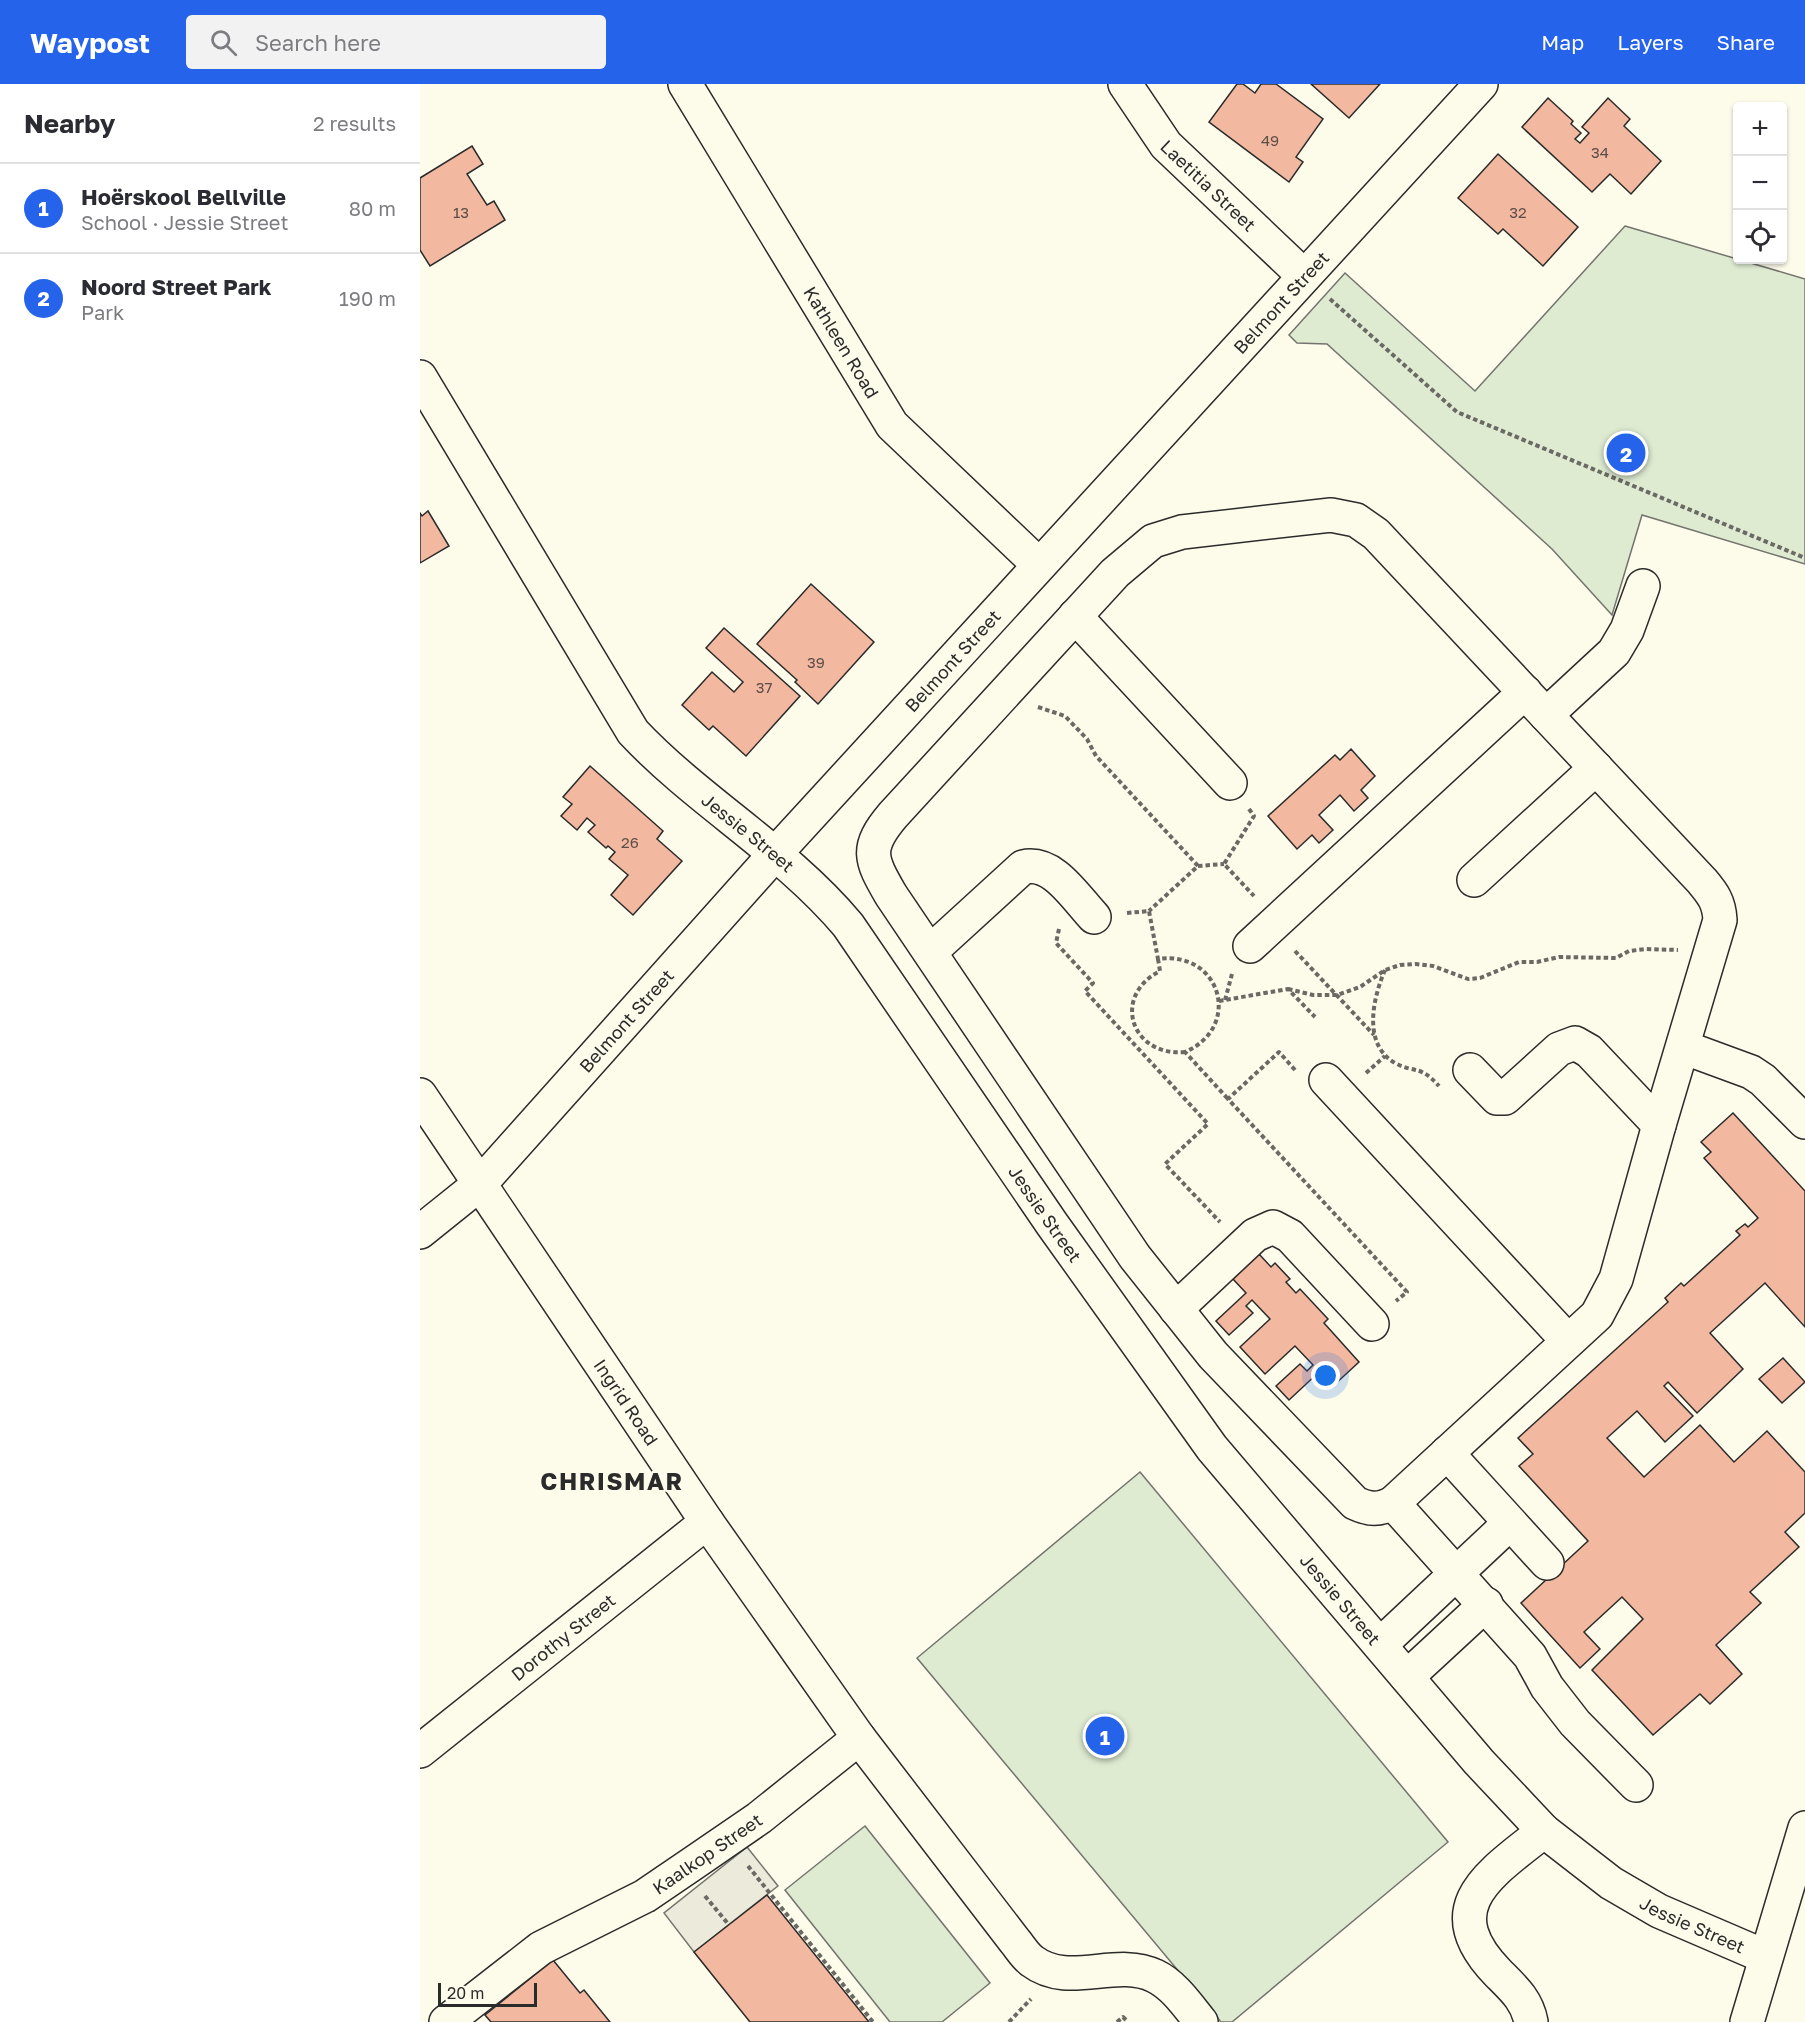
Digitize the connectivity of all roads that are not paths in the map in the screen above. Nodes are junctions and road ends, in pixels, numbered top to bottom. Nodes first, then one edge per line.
1 (685, 84) edge
2 (1125, 84) edge
3 (1481, 84) edge
4 (1313, 284) junction
5 (420, 377) edge
6 (1039, 565) junction
7 (1643, 586) dead end
8 (1076, 616) junction
9 (1535, 703) junction
10 (1596, 768) junction
11 (1230, 783) road end
12 (775, 854) junction
13 (1474, 880) dead end
14 (1094, 917) road end
15 (1266, 931) road end
16 (930, 952) junction
17 (1683, 1047) junction
18 (1470, 1070) dead end
19 (1326, 1080) road end
20 (420, 1095) edge
21 (1805, 1122) edge
22 (1659, 1125) junction
23 (481, 1183) junction
24 (420, 1232) edge
25 (1176, 1309) junction
26 (1372, 1324) road end
27 (1568, 1341) junction
28 (1447, 1453) junction
29 (1394, 1503) junction
30 (707, 1522) junction
31 (1510, 1523) junction
32 (1547, 1563) dead end
33 (1458, 1573) junction
34 (1486, 1604) junction
35 (1413, 1615) junction
36 (1380, 1645) junction
37 (1441, 1645) junction
38 (1407, 1677) junction
39 (859, 1738) junction
40 (420, 1751) edge
41 (1636, 1785) dead end
42 (1805, 1828) edge
43 (1544, 1831) junction
44 (1767, 1957) junction
45 (446, 2022) edge
46 (1201, 2022) edge
47 (1531, 2022) edge
48 (1747, 2022) edge

1 - 6 street, Kathleen Road
2 - 4 street, Laetitia Street
3 - 4 street, Belmont Street
4 - 6 street, Belmont Street
5 - 12 street, Jessie Street
6 - 12 street, Belmont Street
7 - 9 street
8 - 9 street
8 - 11 street
8 - 16 street
9 - 10 street
9 - 15 street
10 - 13 street
10 - 17 street
12 - 23 street, Belmont Street
12 - 36 street, Jessie Street
14 - 16 street
16 - 25 street
17 - 21 street
17 - 22 street
18 - 22 street
19 - 27 street
20 - 23 street, Ingrid Road
22 - 27 street
23 - 24 street, Belmont Street
23 - 30 street, Ingrid Road
25 - 26 street
25 - 29 street
27 - 28 street
28 - 29 street
28 - 31 street
29 - 33 street
30 - 39 street, Ingrid Road
30 - 40 street, Dorothy Street
31 - 32 street
31 - 33 street
33 - 34 street
33 - 35 street
34 - 37 street
34 - 41 street
35 - 36 street
35 - 37 street
36 - 38 street, Jessie Street
37 - 38 street
38 - 43 street, Jessie Street
39 - 45 street, Kaalkop Street
39 - 46 street, Ingrid Road
42 - 44 street
43 - 44 street, Jessie Street
43 - 47 street
44 - 48 street

